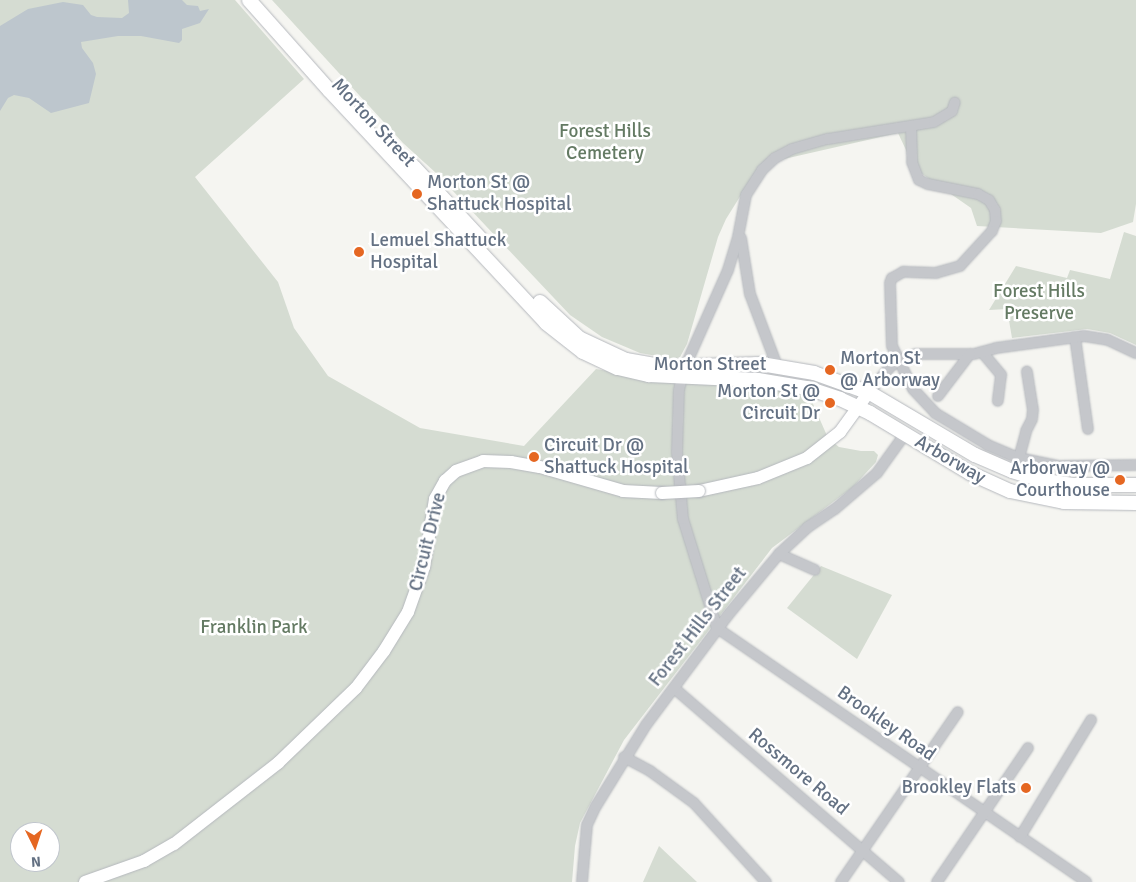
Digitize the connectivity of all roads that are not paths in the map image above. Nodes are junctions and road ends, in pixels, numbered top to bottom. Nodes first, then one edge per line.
1 (249, 0) edge
2 (262, 0) edge
3 (955, 102) dead end
4 (911, 126) junction
5 (741, 224) junction
6 (1075, 337) junction
7 (982, 352) junction
8 (1136, 353) edge
9 (970, 354) junction
10 (898, 361) junction
11 (777, 366) junction
12 (1027, 371) dead end
13 (683, 372) junction
14 (869, 392) junction
15 (938, 396) dead end
16 (998, 401) dead end
17 (858, 407) junction
18 (1088, 429) dead end
19 (905, 434) junction
20 (1019, 458) junction
21 (1136, 465) edge
22 (1136, 485) edge
23 (1136, 504) edge
24 (779, 554) junction
25 (815, 570) dead end
26 (717, 628) junction
27 (674, 688) junction
28 (958, 712) dead end
29 (1090, 720) dead end
30 (1028, 748) dead end
31 (624, 757) junction
32 (919, 768) junction
33 (984, 813) junction
34 (1020, 837) junction
35 (862, 850) junction
36 (85, 882) edge
37 (582, 882) edge
38 (766, 882) edge
39 (841, 882) edge
40 (899, 882) edge
41 (936, 882) edge
42 (1086, 882) edge

1 - 13 highway, Morton Street
2 - 13 highway, Morton Street
3 - 4 street
4 - 5 street
4 - 10 street, Arborway
5 - 11 street
5 - 13 street
6 - 7 street
6 - 8 street
6 - 18 street
7 - 9 street
7 - 16 street
9 - 10 street
9 - 15 street
10 - 14 street
10 - 20 street, Arborway
11 - 13 highway, Morton Street
11 - 14 highway, Morton Street
12 - 20 street
13 - 17 highway, Morton Street
13 - 26 street
14 - 17 main road, Circuit Drive
14 - 22 highway, Arborway
17 - 19 highway, Arborway
17 - 36 main road, Circuit Drive, bridge
19 - 23 highway, Arborway
19 - 24 street, Forest Hills Street
20 - 21 street, Arborway
24 - 25 street
24 - 26 street, Forest Hills Street
26 - 27 street, Forest Hills Street
26 - 32 street, Brookley Road
27 - 31 street, Forest Hills Street
27 - 35 street, Rossmore Road
28 - 32 street
29 - 34 street
30 - 33 street
31 - 37 street, Forest Hills Street
31 - 38 street
32 - 33 street, Brookley Road
32 - 35 street
33 - 34 street, Brookley Road
33 - 41 street
34 - 42 street, Brookley Road
35 - 39 street
35 - 40 street, Rossmore Road

